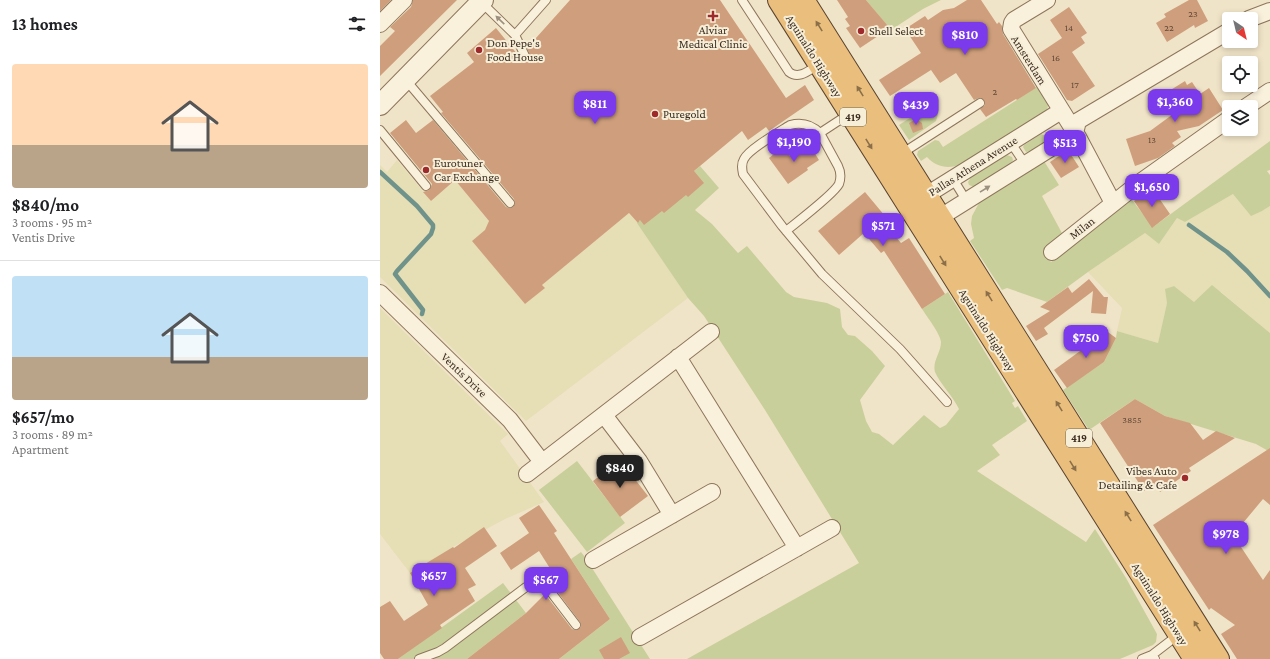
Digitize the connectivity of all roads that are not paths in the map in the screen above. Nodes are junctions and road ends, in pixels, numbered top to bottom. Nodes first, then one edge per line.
1 (404, 0) edge
2 (546, 0) edge
3 (742, 0) edge
4 (779, 0) edge
5 (803, 0) edge
6 (1047, 0) edge
7 (481, 1) edge
8 (1270, 11) edge
9 (1258, 16) edge
10 (380, 24) edge
11 (515, 35) junction
12 (1222, 35) edge
13 (524, 56) dead end
14 (828, 58) junction
15 (405, 79) junction
16 (1270, 91) edge
17 (1256, 100) edge
18 (381, 103) edge
19 (980, 103) dead end
20 (1061, 111) junction
21 (850, 113) junction
22 (1222, 124) edge
23 (1077, 127) junction
24 (380, 130) edge
25 (820, 133) junction
26 (1012, 143) junction
27 (900, 154) junction
28 (1025, 164) junction
29 (952, 178) junction
30 (426, 186) dead end
31 (966, 200) junction
32 (917, 201) junction
33 (510, 203) dead end
34 (1113, 204) junction
35 (931, 223) junction
36 (786, 231) junction
37 (1052, 252) dead end
38 (380, 293) edge
39 (711, 332) dead end
40 (678, 358) junction
41 (947, 402) dead end
42 (604, 415) junction
43 (542, 462) junction
44 (527, 474) dead end
45 (712, 492) dead end
46 (672, 515) junction
47 (832, 528) dead end
48 (797, 548) junction
49 (593, 560) dead end
50 (576, 625) dead end
51 (1179, 634) junction
52 (640, 636) dead end
53 (1154, 657) edge
54 (419, 659) edge
55 (1142, 659) edge
56 (1195, 659) edge
57 (1218, 659) edge

1 - 10 street
2 - 11 lane
3 - 14 lane
4 - 14 highway, Aguinaldo Highway / 419
14 -> 5 highway, Aguinaldo Highway / 419
6 - 20 street, Amsterdam
11 -> 7 lane
7 - 15 street
8 - 9 street
11 - 13 lane
12 - 23 street
14 - 21 highway, Aguinaldo Highway / 419
27 -> 14 highway, Aguinaldo Highway / 419
15 - 18 street
15 - 33 lane
16 - 17 street
19 - 27 lane
20 - 23 street
20 - 26 street, Pallas Athena Avenue
21 - 25 lane
21 -> 32 highway, Aguinaldo Highway / 419
22 - 34 street, Milan
23 - 28 street
23 - 34 street
24 - 30 lane
25 - 36 lane
25 - 36 lane
26 - 28 lane
26 - 29 street, Pallas Athena Avenue
27 - 32 highway, Aguinaldo Highway / 419
31 -> 28 street
29 - 31 lane
29 - 32 street, Pallas Athena Avenue
31 - 35 street
32 - 35 highway, Aguinaldo Highway / 419
34 - 37 street, Milan
35 -> 51 highway, Aguinaldo Highway / 419
57 -> 35 highway, Aguinaldo Highway / 419
36 - 41 lane
38 - 43 street, Ventis Drive
39 - 40 street
40 - 42 street
40 - 48 street
42 - 43 street
42 - 46 street
43 - 44 street
45 - 46 street
46 - 49 street
47 - 48 street
48 - 52 street
50 - 54 lane
51 - 53 lane
51 - 56 highway, Aguinaldo Highway / 419
53 - 55 lane

